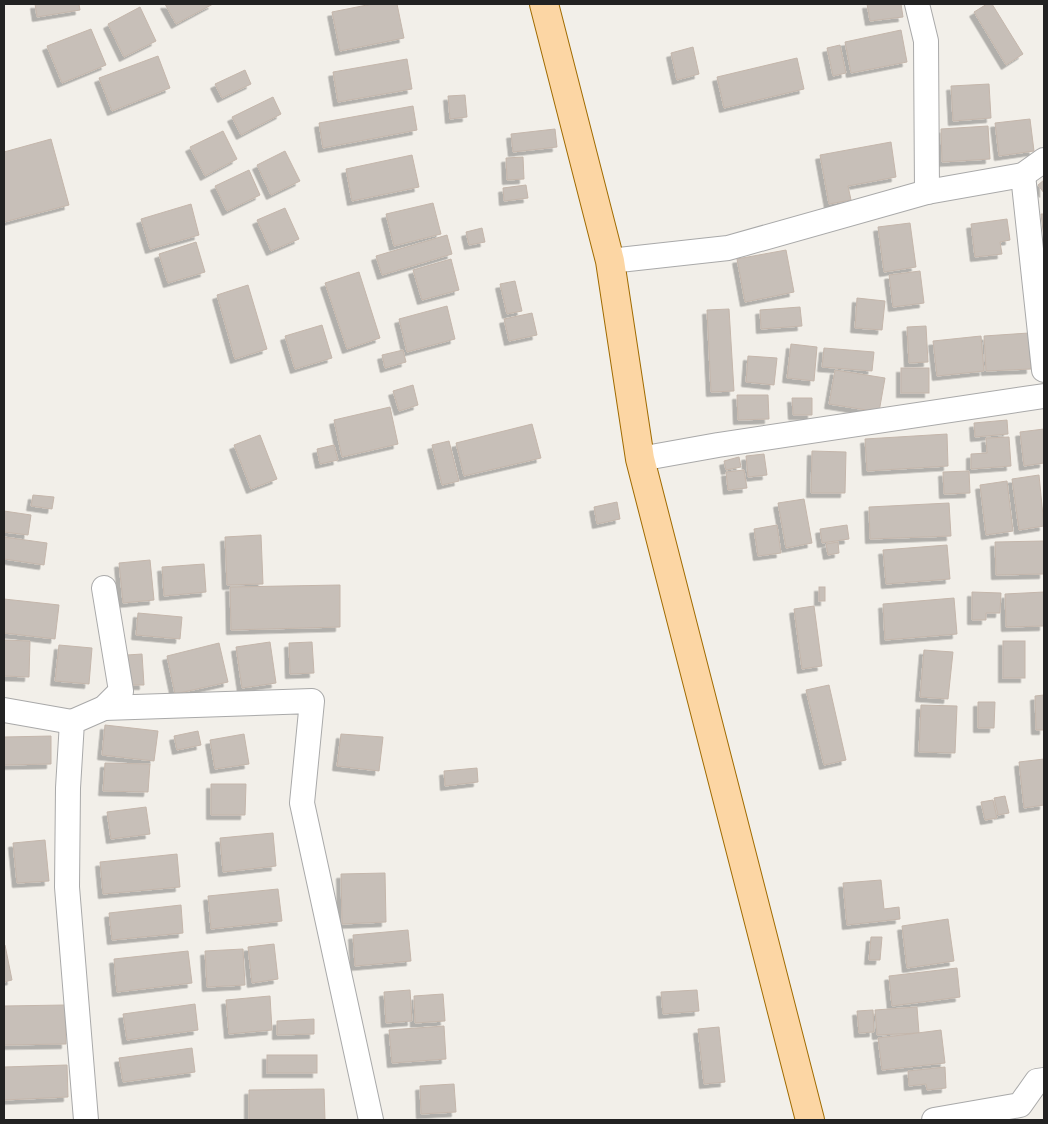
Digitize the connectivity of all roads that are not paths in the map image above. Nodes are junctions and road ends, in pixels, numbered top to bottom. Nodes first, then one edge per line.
1 (544, 4) edge
2 (917, 4) edge
3 (1044, 160) edge
4 (1023, 175) junction
5 (927, 192) junction
6 (610, 260) junction
7 (1044, 370) edge
8 (1044, 396) edge
9 (640, 458) junction
10 (104, 588) dead end
11 (104, 708) junction
12 (4, 710) edge
13 (72, 722) junction
14 (1044, 1080) edge
15 (86, 1120) edge
16 (372, 1120) edge
17 (810, 1120) edge
18 (934, 1120) edge

1 - 6 main road
2 - 5 street
3 - 4 street
4 - 5 street
4 - 7 street
5 - 6 street
6 - 9 main road
8 - 9 street
9 - 17 main road
10 - 11 street
11 - 13 street
11 - 16 street
12 - 13 street
13 - 15 street
14 - 18 street

